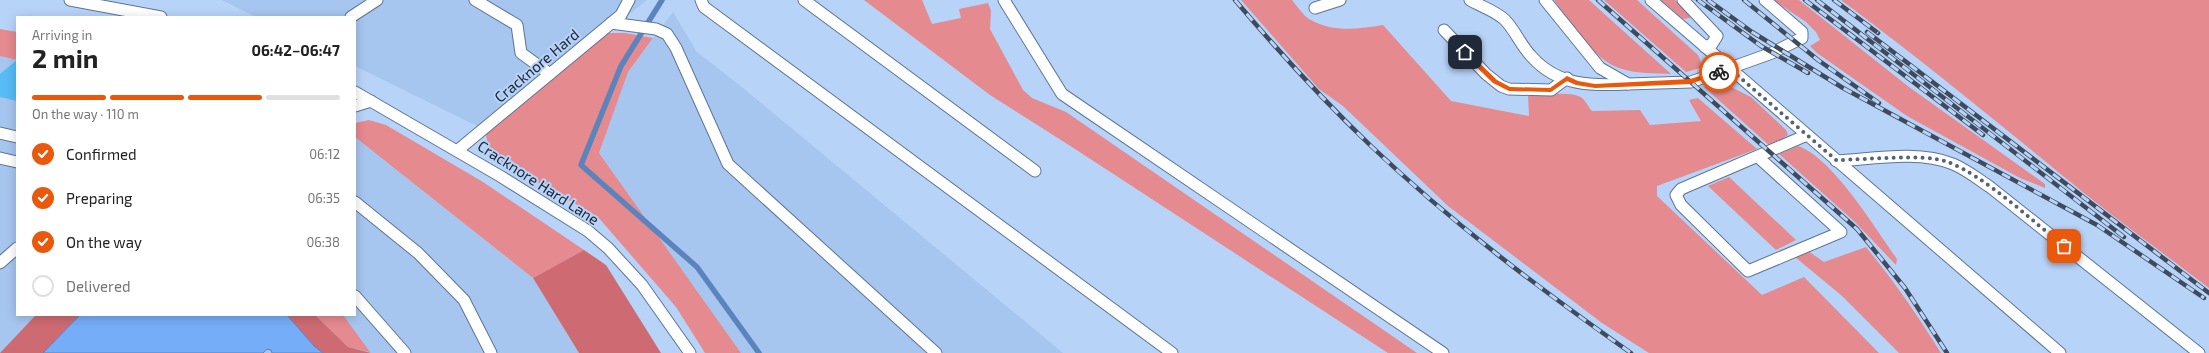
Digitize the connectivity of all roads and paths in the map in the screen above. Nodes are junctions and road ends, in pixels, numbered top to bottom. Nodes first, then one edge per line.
1 (70, 0) edge
2 (377, 0) edge
3 (475, 0) edge
4 (629, 0) edge
5 (701, 0) edge
6 (804, 0) edge
7 (1004, 0) edge
8 (1340, 0) edge
9 (1470, 0) edge
10 (1545, 0) edge
11 (1651, 0) edge
12 (1682, 0) edge
13 (1765, 0) edge
14 (1315, 8) dead end
15 (155, 16) edge
16 (353, 16) edge
17 (611, 23) junction
18 (1444, 30) dead end
19 (1705, 47) junction
20 (1730, 69) junction
21 (550, 74) junction
22 (1567, 78) junction
23 (1628, 84) junction
24 (356, 93) edge
25 (371, 102) junction
26 (356, 106) edge
27 (0, 133) edge
28 (1806, 135) junction
29 (16, 137) edge
30 (458, 150) junction
31 (1758, 157) junction
32 (0, 158) edge
33 (1836, 160) junction
34 (16, 162) edge
35 (1035, 171) dead end
36 (356, 203) edge
37 (16, 249) edge
38 (0, 263) edge
39 (356, 297) edge
40 (405, 353) edge
41 (491, 353) edge
42 (690, 353) edge
43 (936, 353) edge
44 (1172, 353) edge
45 (1443, 353) edge
46 (2060, 353) edge
47 (2199, 353) edge

1 - 15 lane
2 - 16 lane
3 - 21 lane
4 - 17 lane, Cracknore Hard
5 - 44 lane
6 - 35 lane
7 - 45 lane
8 - 14 lane
9 - 22 lane
10 - 23 lane
11 - 19 lane
12 - 19 lane
13 - 20 lane
17 - 21 lane, Cracknore Hard
17 - 43 lane
18 - 22 lane
19 - 20 lane
20 - 23 lane
20 - 28 lane
21 - 30 lane, Cracknore Hard
22 - 23 lane
24 - 25 lane, Cracknore Hard Lane
25 - 26 lane
25 - 30 lane, Cracknore Hard Lane
27 - 29 lane
28 - 31 lane
28 - 33 lane
30 - 42 lane, Cracknore Hard Lane
31 - 31 lane
32 - 34 lane
33 - 46 lane
33 - 47 lane
36 - 41 lane
37 - 38 lane
39 - 40 lane

